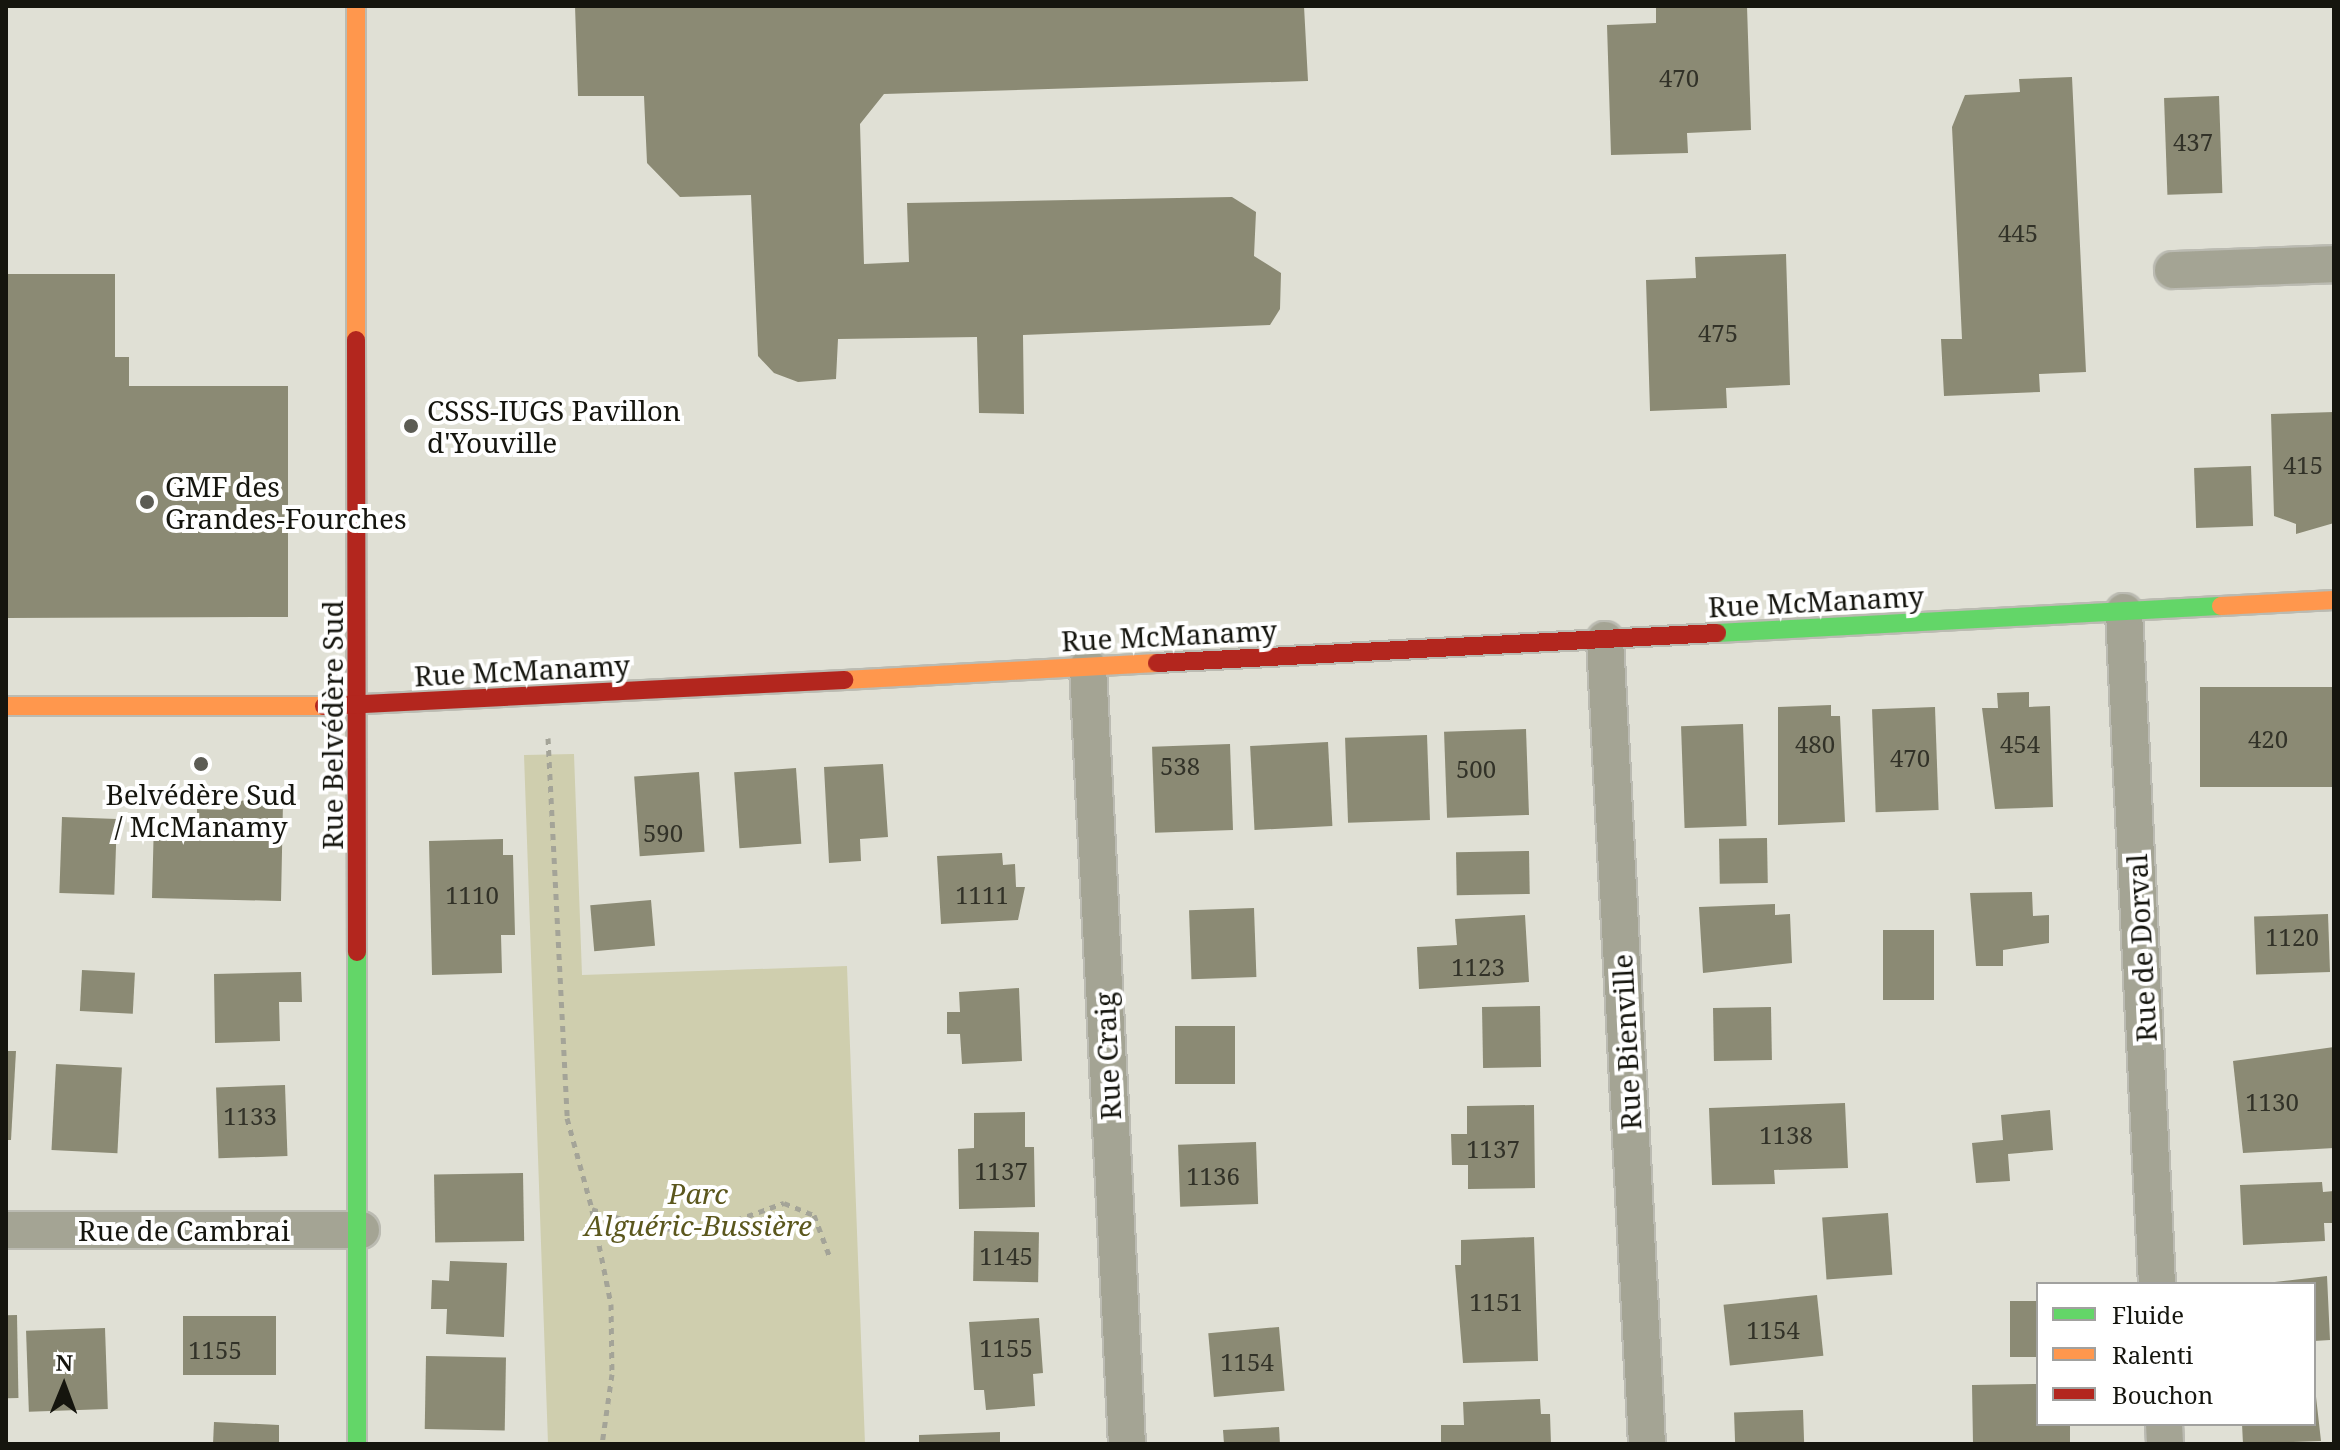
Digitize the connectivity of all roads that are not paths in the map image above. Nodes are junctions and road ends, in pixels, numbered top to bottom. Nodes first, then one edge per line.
1 (356, 6) edge
2 (2334, 264) edge
3 (2173, 270) dead end
4 (2334, 600) edge
5 (2124, 612) junction
6 (1605, 640) junction
7 (1088, 667) junction
8 (6, 706) edge
9 (359, 706) junction
10 (6, 1230) edge
11 (361, 1230) junction
12 (2157, 1282) edge
13 (357, 1444) edge
14 (1127, 1444) edge
15 (1647, 1444) edge

1 - 9 street, Rue Belvédère Sud
2 - 3 street
4 - 5 street, Rue McManamy
5 - 6 street, Rue McManamy
5 - 12 street, Rue de Dorval
6 - 7 street, Rue McManamy
6 - 15 street, Rue Bienville
7 - 9 street, Rue McManamy
7 - 14 street, Rue Craig
8 - 9 street, Rue McManamy
9 - 11 street, Rue Belvédère Sud
10 - 11 street, Rue de Cambrai
11 - 13 street, Rue Belvédère Sud

